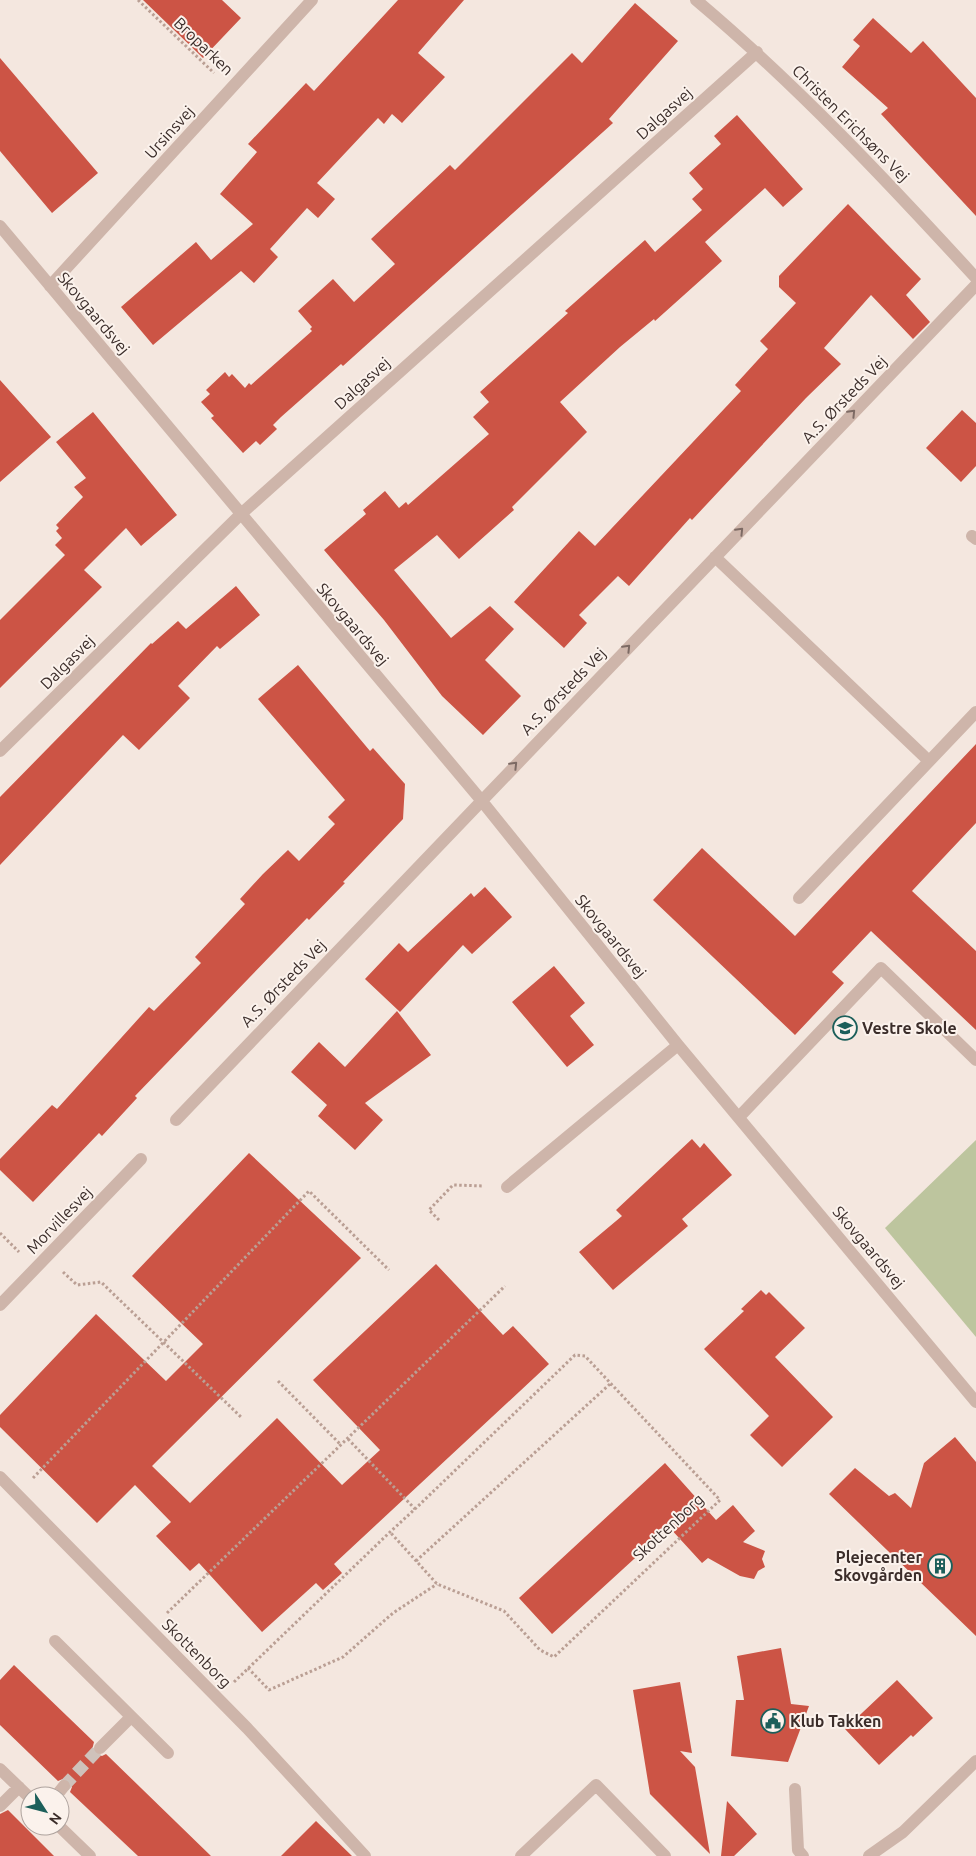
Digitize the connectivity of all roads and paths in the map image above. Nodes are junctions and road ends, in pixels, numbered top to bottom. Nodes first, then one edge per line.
1 (138, 0) edge
2 (312, 0) edge
3 (696, 0) edge
4 (757, 52) junction
5 (231, 89) junction
6 (0, 226) edge
7 (976, 278) edge
8 (976, 285) edge
9 (50, 286) junction
10 (241, 514) junction
11 (715, 557) junction
12 (976, 712) edge
13 (0, 751) edge
14 (929, 761) junction
15 (481, 800) junction
16 (799, 898) dead end
17 (678, 1045) junction
18 (976, 1060) edge
19 (740, 1116) junction
20 (176, 1120) dead end
21 (141, 1159) dead end
22 (507, 1187) joint
23 (439, 1220) dead end
24 (46, 1256) junction
25 (389, 1270) dead end
26 (506, 1286) dead end
27 (0, 1305) edge
28 (163, 1341) junction
29 (278, 1381) dead end
30 (610, 1384) junction
31 (976, 1402) edge
32 (241, 1416) dead end
33 (348, 1439) junction
34 (341, 1445) junction
35 (0, 1477) edge
36 (18, 1495) junction
37 (414, 1509) junction
38 (390, 1532) junction
39 (416, 1562) junction
40 (437, 1584) junction
41 (151, 1630) junction
42 (55, 1641) dead end
43 (248, 1668) junction
44 (218, 1698) junction
45 (131, 1717) junction
46 (100, 1748) tunnel mouth
47 (168, 1753) dead end
48 (976, 1761) edge
49 (0, 1769) edge
50 (19, 1787) joint
51 (795, 1789) dead end
52 (0, 1806) edge
53 (69, 1836) edge
54 (90, 1856) edge
55 (365, 1856) edge
56 (521, 1856) edge
57 (665, 1856) edge
58 (803, 1856) edge
59 (868, 1856) edge

1 - 5 path, Broparken
2 - 5 street, Ursinsvej
3 - 4 street, Christen Erichsøns Vej
4 - 7 street, Christen Erichsøns Vej
4 - 10 street, Dalgasvej
5 - 9 street, Ursinsvej
6 - 9 street, Skovgaardsvej
11 -> 8 street, A.S. Ørsteds Vej
9 - 10 street, Skovgaardsvej
10 - 13 street, Dalgasvej
10 - 15 street, Skovgaardsvej
11 - 14 street
15 -> 11 street, A.S. Ørsteds Vej
12 - 14 street
14 - 16 street
15 - 17 street, Skovgaardsvej
15 - 20 street, A.S. Ørsteds Vej
17 - 19 street, Skovgaardsvej
17 - 22 street
18 - 19 street
19 - 31 street, Skovgaardsvej
21 - 24 street, Morvillesvej
22 - 23 path
24 - 27 street, Morvillesvej
24 - 28 path
25 - 28 path
26 - 33 path
28 - 32 path
28 - 36 path
29 - 34 path
30 - 37 path, Skottenborg
30 - 39 path
30 - 40 path, Skottenborg
33 - 34 path
33 - 37 path
34 - 41 path
35 - 36 street, Skottenborg
36 - 41 street, Skottenborg
37 - 38 path
38 - 39 path
38 - 43 path
39 - 40 path
40 - 43 path
41 - 44 street, Skottenborg
42 - 45 street
43 - 44 path
44 - 55 street, Skottenborg
45 - 46 street
45 - 47 street
48 - 59 street
49 - 50 street
50 - 52 street
51 - 58 street
53 - 54 street
56 - 57 street

